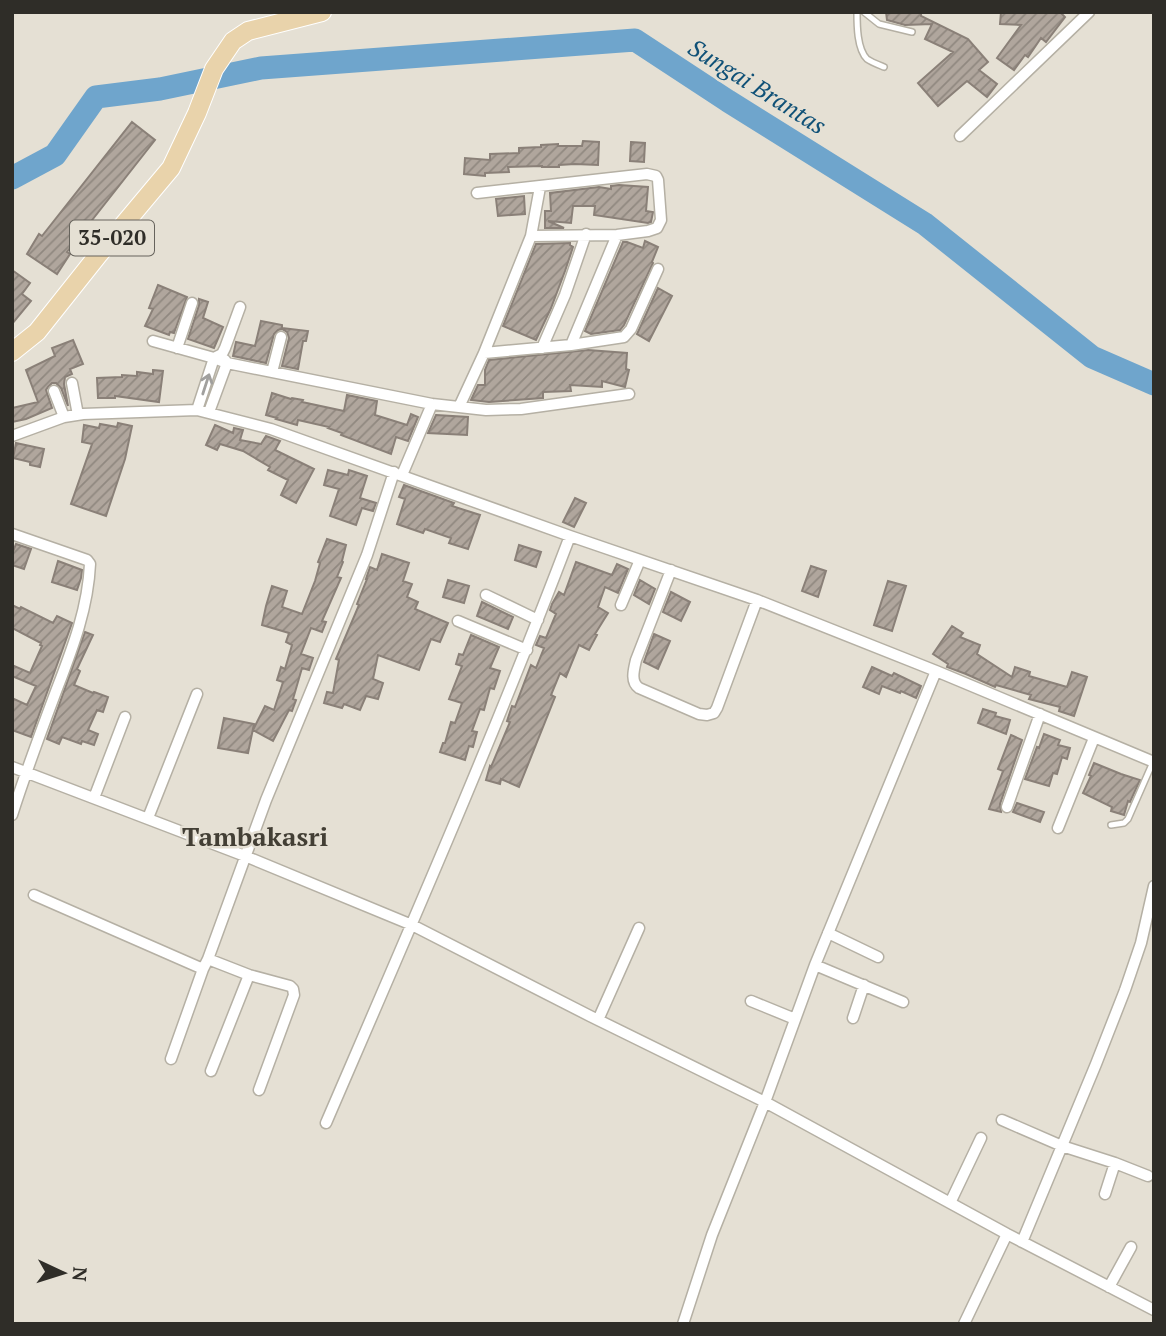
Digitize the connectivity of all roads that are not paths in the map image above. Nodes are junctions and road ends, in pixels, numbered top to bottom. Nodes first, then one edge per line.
1 (322, 12) edge
2 (857, 12) edge
3 (864, 12) edge
4 (1089, 12) edge
5 (912, 32) dead end
6 (884, 67) dead end
7 (960, 136) dead end
8 (540, 187) junction
9 (477, 193) dead end
10 (586, 234) junction
11 (617, 235) junction
12 (531, 236) junction
13 (658, 269) dead end
14 (192, 303) dead end
15 (240, 307) dead end
16 (281, 337) dead end
17 (153, 341) dead end
18 (571, 345) junction
19 (177, 348) junction
20 (542, 348) junction
21 (12, 352) edge
22 (484, 353) junction
23 (221, 359) junction
24 (272, 372) junction
25 (72, 383) dead end
26 (54, 391) dead end
27 (628, 394) dead end
28 (432, 404) junction
29 (459, 407) junction
30 (203, 411) junction
31 (78, 415) junction
32 (64, 417) junction
33 (12, 436) edge
34 (398, 474) junction
35 (12, 534) edge
36 (570, 536) junction
37 (640, 559) junction
38 (671, 570) junction
39 (486, 595) dead end
40 (757, 600) junction
41 (621, 605) dead end
42 (538, 620) junction
43 (457, 621) dead end
44 (527, 650) junction
45 (936, 671) junction
46 (197, 694) dead end
47 (1040, 714) junction
48 (125, 717) dead end
49 (1094, 738) junction
50 (1153, 762) edge
51 (12, 766) edge
52 (26, 772) junction
53 (94, 798) junction
54 (1007, 807) dead end
55 (12, 816) edge
56 (148, 818) junction
57 (1111, 825) dead end
58 (1058, 828) dead end
59 (245, 856) junction
60 (1154, 886) edge
61 (34, 895) dead end
62 (412, 925) junction
63 (639, 928) dead end
64 (828, 933) junction
65 (878, 957) dead end
66 (205, 964) junction
67 (815, 965) junction
68 (248, 975) junction
69 (864, 985) junction
70 (751, 1001) dead end
71 (903, 1002) dead end
72 (853, 1018) dead end
73 (795, 1019) junction
74 (598, 1020) junction
75 (171, 1059) dead end
76 (211, 1071) dead end
77 (259, 1090) dead end
78 (765, 1102) junction
79 (1002, 1120) dead end
80 (326, 1123) dead end
81 (981, 1139) dead end
82 (1062, 1146) junction
83 (1115, 1163) junction
84 (1148, 1176) dead end
85 (1105, 1194) dead end
86 (950, 1203) junction
87 (1007, 1234) junction
88 (1022, 1242) junction
89 (1131, 1247) dead end
90 (1109, 1287) junction
91 (1154, 1310) edge
92 (683, 1324) edge
93 (964, 1324) edge

1 - 21 main road, 35-020
2 - 6 lane
3 - 5 lane
4 - 7 street
8 - 9 street
8 - 11 street
8 - 12 street
10 - 11 street
10 - 12 street
10 - 20 street
11 - 18 street
12 - 22 street
13 - 18 street
14 - 19 street
15 - 23 street
16 - 24 street
17 - 19 street
18 - 20 street
19 - 23 street
20 - 22 street
22 - 29 street
23 - 24 street
23 - 30 street
24 - 28 street
25 - 31 street
26 - 32 street
27 - 29 street
28 - 29 street
28 - 34 street
30 - 31 street
30 - 34 street
31 - 32 street
32 - 33 street
34 - 36 street
34 - 59 street
35 - 52 street
36 - 37 street
36 - 42 street
37 - 38 street
37 - 41 street
38 - 40 street
38 - 40 street
39 - 42 street
40 - 45 street
42 - 44 street
43 - 44 street
44 - 62 street
45 - 47 street
45 - 64 street
46 - 56 street
47 - 49 street
47 - 54 street
48 - 53 street
49 - 50 street
49 - 58 street
50 - 57 lane
51 - 52 street
52 - 53 street
52 - 55 street
53 - 56 street
56 - 59 street
59 - 62 street
59 - 66 street
60 - 82 street
61 - 66 street
62 - 74 street
62 - 80 street
63 - 74 street
64 - 65 street
64 - 67 street
66 - 68 street
66 - 75 street
67 - 69 street
67 - 73 street
68 - 76 street
68 - 77 street
69 - 71 street
69 - 72 street
70 - 73 street
73 - 78 street
74 - 78 street
78 - 86 street
78 - 92 street
79 - 82 street
81 - 86 street
82 - 83 street
82 - 88 street
83 - 84 street
83 - 85 street
86 - 87 street
87 - 88 street
87 - 93 street
88 - 90 street
89 - 90 street
90 - 91 street

